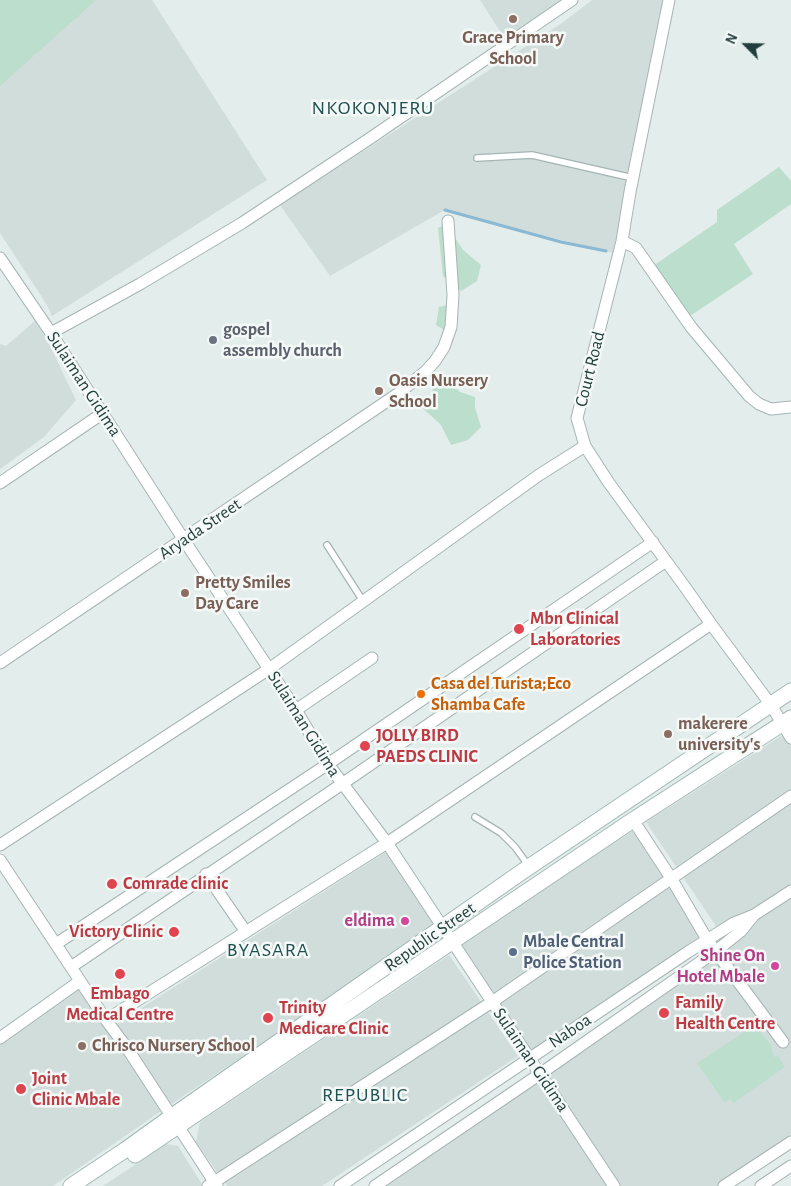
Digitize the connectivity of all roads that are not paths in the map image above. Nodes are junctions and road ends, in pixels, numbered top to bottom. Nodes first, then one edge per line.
1 (572, 0) edge
2 (669, 0) edge
3 (477, 158) dead end
4 (633, 178) junction
5 (448, 221) dead end
6 (622, 241) junction
7 (0, 258) edge
8 (52, 333) junction
9 (791, 407) edge
10 (103, 413) junction
11 (584, 446) junction
12 (0, 483) edge
13 (184, 540) junction
14 (653, 542) junction
15 (327, 545) dead end
16 (666, 561) junction
17 (363, 601) junction
18 (710, 624) junction
19 (372, 658) dead end
20 (0, 663) edge
21 (269, 668) junction
22 (791, 691) edge
23 (771, 705) junction
24 (296, 710) junction
25 (786, 722) edge
26 (791, 738) edge
27 (328, 764) junction
28 (342, 784) junction
29 (791, 796) edge
30 (475, 817) dead end
31 (633, 820) junction
32 (387, 843) junction
33 (0, 845) edge
34 (0, 860) edge
35 (529, 867) junction
36 (206, 874) junction
37 (671, 878) junction
38 (791, 891) edge
39 (754, 915) junction
40 (443, 928) junction
41 (246, 932) junction
42 (708, 941) junction
43 (452, 942) junction
44 (56, 944) junction
45 (716, 951) junction
46 (71, 967) junction
47 (80, 981) junction
48 (492, 1002) junction
49 (106, 1020) junction
50 (0, 1038) edge
51 (783, 1042) dead end
52 (529, 1058) junction
53 (540, 1074) junction
54 (174, 1122) junction
55 (791, 1142) edge
56 (791, 1166) edge
57 (213, 1185) edge
58 (71, 1186) edge
59 (89, 1186) edge
60 (340, 1186) edge
61 (375, 1186) edge
62 (614, 1186) edge
63 (724, 1186) edge
64 (761, 1186) edge

1 - 8 street
2 - 4 street, Court Road
3 - 4 lane
4 - 6 street, Court Road
5 - 13 street, Aryada Street
6 - 9 street
6 - 11 street, Court Road
7 - 8 street, Sulaiman Gidima
8 - 10 street, Sulaiman Gidima
10 - 12 street
10 - 13 street, Sulaiman Gidima
11 - 14 street, Court Road
11 - 17 street
13 - 20 street, Aryada Street
13 - 21 street, Sulaiman Gidima
14 - 16 street, Court Road
14 - 27 street
15 - 17 lane
16 - 18 street, Court Road
16 - 28 street
17 - 21 street
18 - 23 street, Court Road
18 - 32 street
19 - 24 street
21 - 24 street, Sulaiman Gidima
21 - 33 street
22 - 23 main road, Republic Street
23 - 25 street, Court Road
23 - 35 main road, Republic Street
24 - 27 street, Sulaiman Gidima
25 - 26 street, Court Road
25 - 31 main road, Republic Street
27 - 28 street, Sulaiman Gidima
27 - 44 street
28 - 32 street, Sulaiman Gidima
28 - 36 street
29 - 37 street
30 - 35 lane
31 - 37 street
31 - 43 main road, Republic Street
32 - 40 street, Sulaiman Gidima
32 - 41 street
34 - 44 street
35 - 40 main road, Republic Street
36 - 41 street
36 - 46 street
37 - 42 street
37 - 48 street
38 - 39 street, Naboa
39 - 42 street, Naboa
39 - 45 street, Naboa
40 - 43 street, Sulaiman Gidima
40 - 54 main road, Republic Street
41 - 49 street
42 - 45 street
42 - 52 street, Naboa
43 - 48 street, Sulaiman Gidima
43 - 54 main road, Republic Street
44 - 46 street
45 - 51 street
45 - 53 street, Naboa
46 - 47 street
47 - 49 street
47 - 50 street
48 - 52 street, Sulaiman Gidima
48 - 57 street
49 - 54 street
52 - 53 street, Sulaiman Gidima
52 - 60 street, Naboa
53 - 61 street, Naboa
53 - 62 street, Sulaiman Gidima
54 - 57 street
54 - 58 main road, Republic Street
54 - 59 main road, Republic Street
55 - 63 street
56 - 64 street

